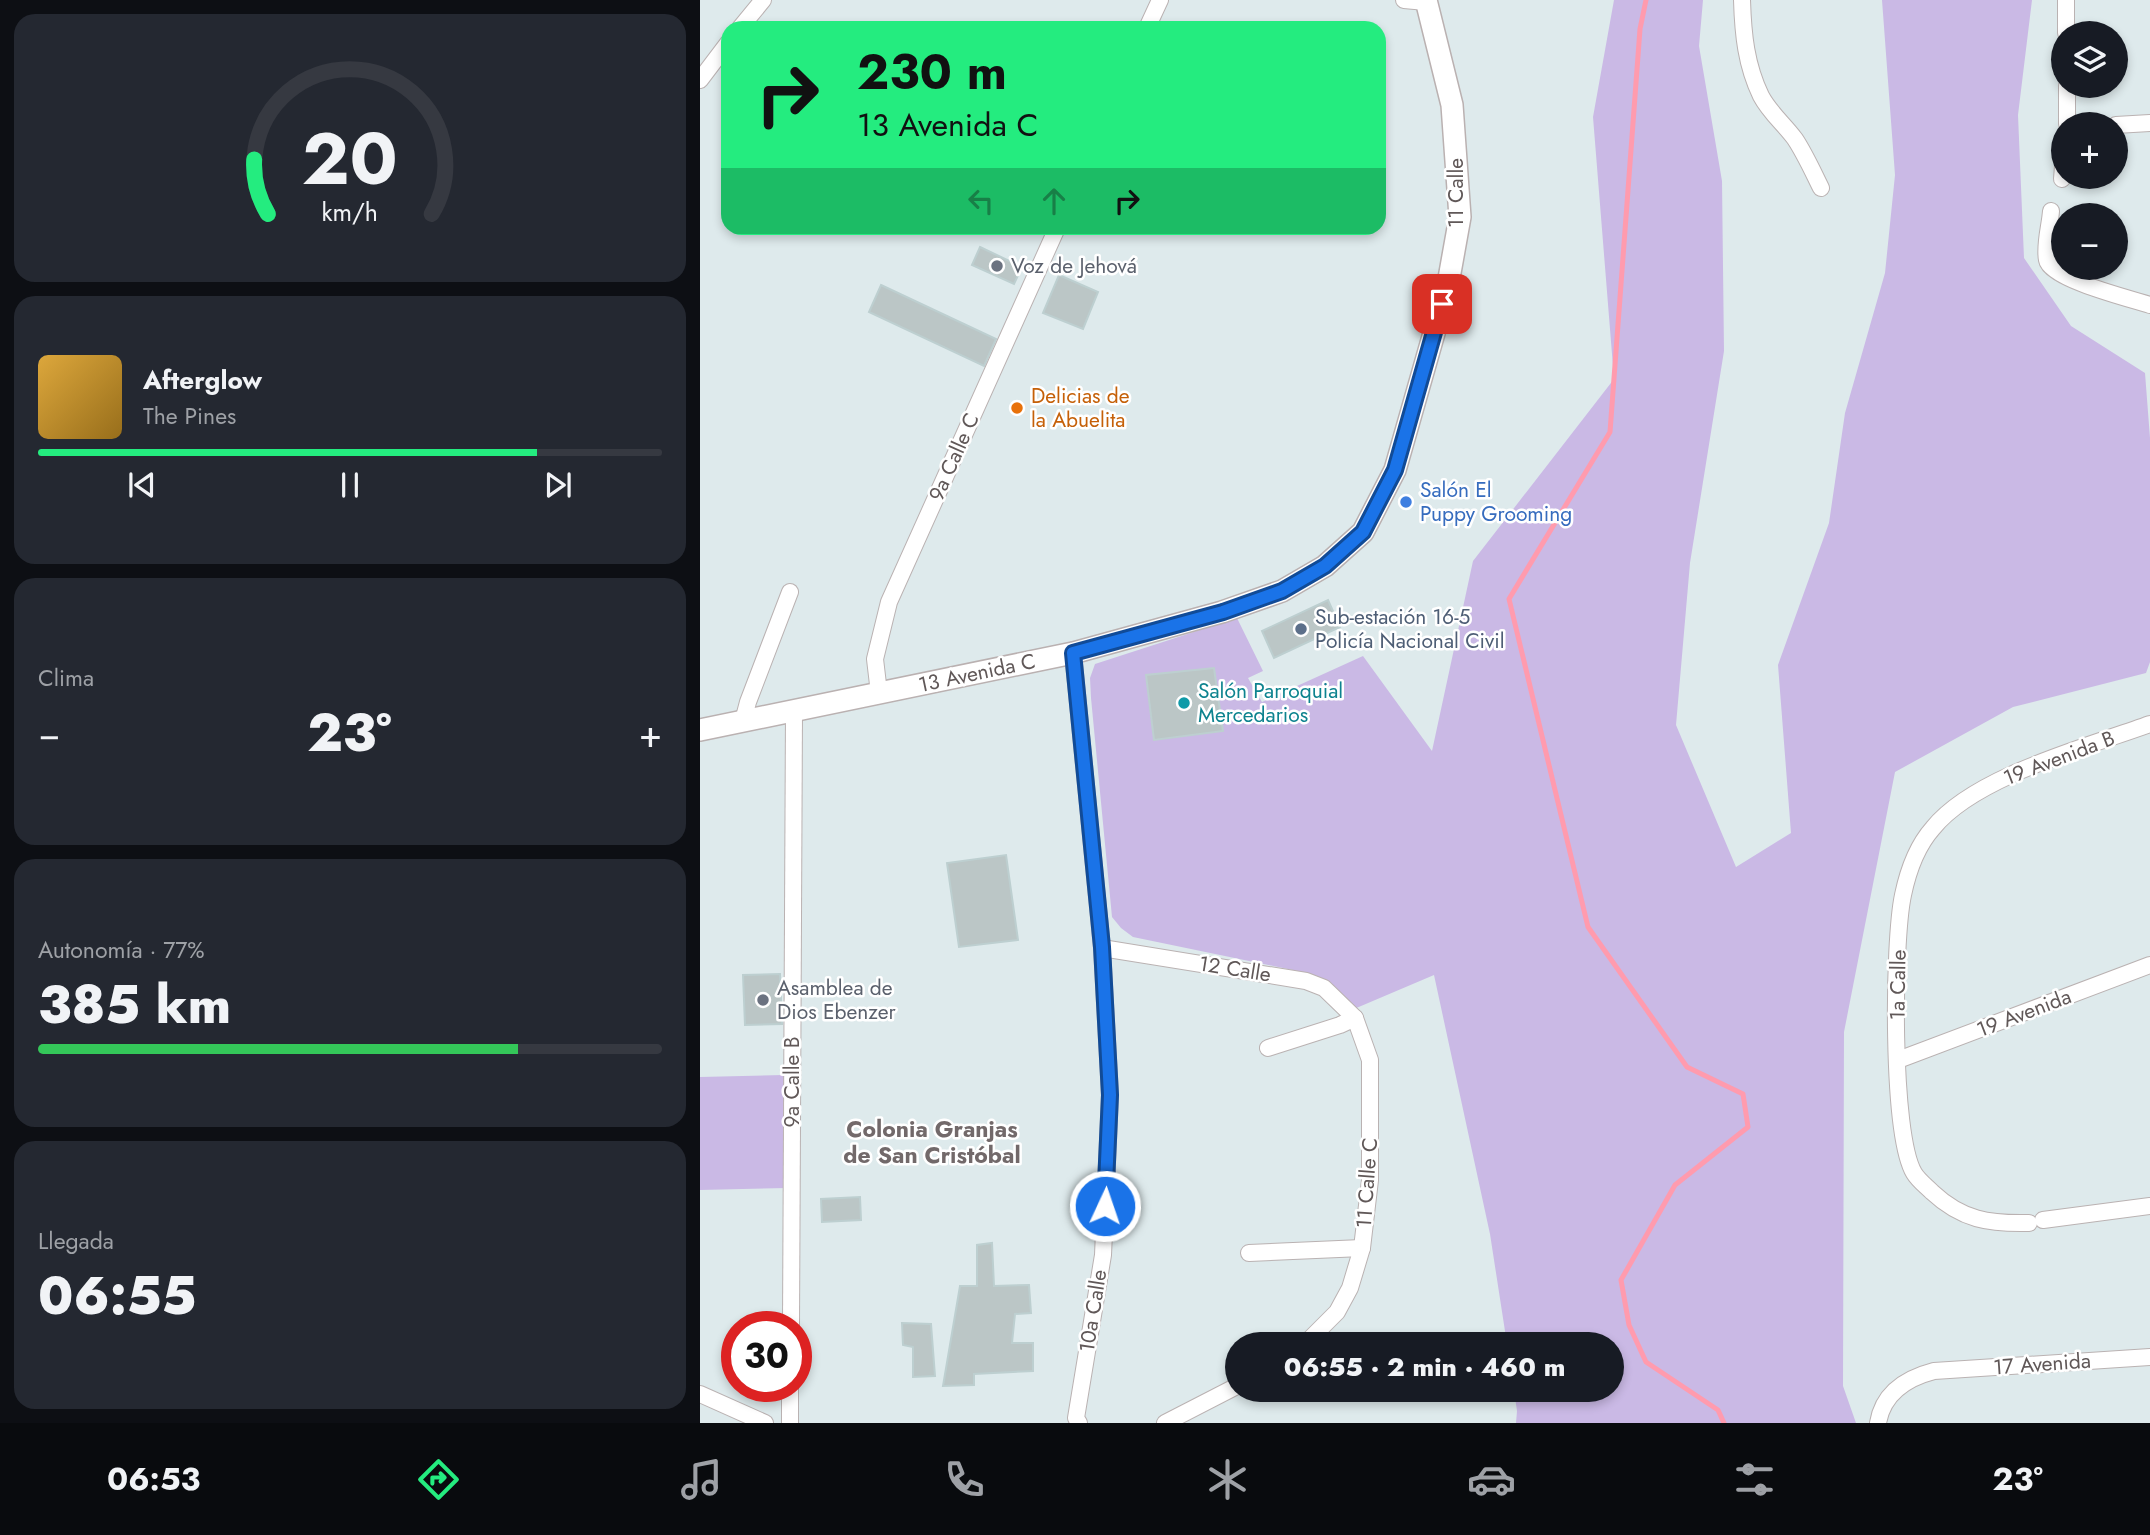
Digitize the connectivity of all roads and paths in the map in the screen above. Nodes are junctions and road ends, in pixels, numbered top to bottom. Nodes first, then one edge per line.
1 (763, 0) edge
2 (1160, 0) edge
3 (1404, 0) edge
4 (1742, 0) edge
5 (2066, 0) edge
6 (1426, 1) edge
7 (746, 21) edge
8 (1150, 21) edge
9 (2066, 21) edge
10 (721, 52) edge
11 (700, 80) edge
12 (2150, 123) edge
13 (2128, 124) edge
14 (1821, 188) dead end
15 (2051, 211) dead end
16 (1055, 235) edge
17 (2051, 267) edge
18 (2074, 280) edge
19 (2150, 305) edge
20 (1325, 566) joint
21 (790, 592) dead end
22 (1073, 653) junction
23 (879, 693) junction
24 (794, 712) junction
25 (743, 722) junction
26 (2150, 724) edge
27 (700, 730) edge
28 (1971, 798) joint
29 (1102, 947) junction
30 (2150, 965) edge
31 (1355, 1018) junction
32 (1268, 1048) dead end
33 (1898, 1060) junction
34 (2150, 1206) edge
35 (1362, 1248) junction
36 (1249, 1253) dead end
37 (791, 1311) edge
38 (1317, 1332) edge
39 (2150, 1357) edge
40 (1225, 1392) edge
41 (700, 1394) edge
42 (790, 1402) edge
43 (765, 1423) edge
44 (790, 1423) edge
45 (1079, 1423) edge
46 (1165, 1423) edge
47 (1878, 1423) edge

1 - 7 street
2 - 8 street
3 - 6 street
4 - 14 street
5 - 9 street
6 - 20 street, 11 Calle
10 - 11 street
12 - 13 street
15 - 17 street
16 - 23 street, 9a Calle C
18 - 19 street
20 - 22 street, 13 Avenida C
21 - 25 street
22 - 23 street, 13 Avenida C
22 - 29 street, 10a Calle
23 - 24 street, 13 Avenida C
24 - 25 street, 13 Avenida C
24 - 37 street, 9a Calle B
25 - 27 street, 13 Avenida C
26 - 28 street, 19 Avenida B
28 - 33 street, 1a Calle
29 - 31 street, 12 Calle
29 - 45 street, 10a Calle
30 - 33 street, 19 Avenida
31 - 32 street
31 - 35 street, 11 Calle C
33 - 34 street, 1a Calle
35 - 36 street
35 - 38 street, 11 Calle C
39 - 47 street, 17 Avenida
40 - 46 street
41 - 43 street
42 - 44 street

